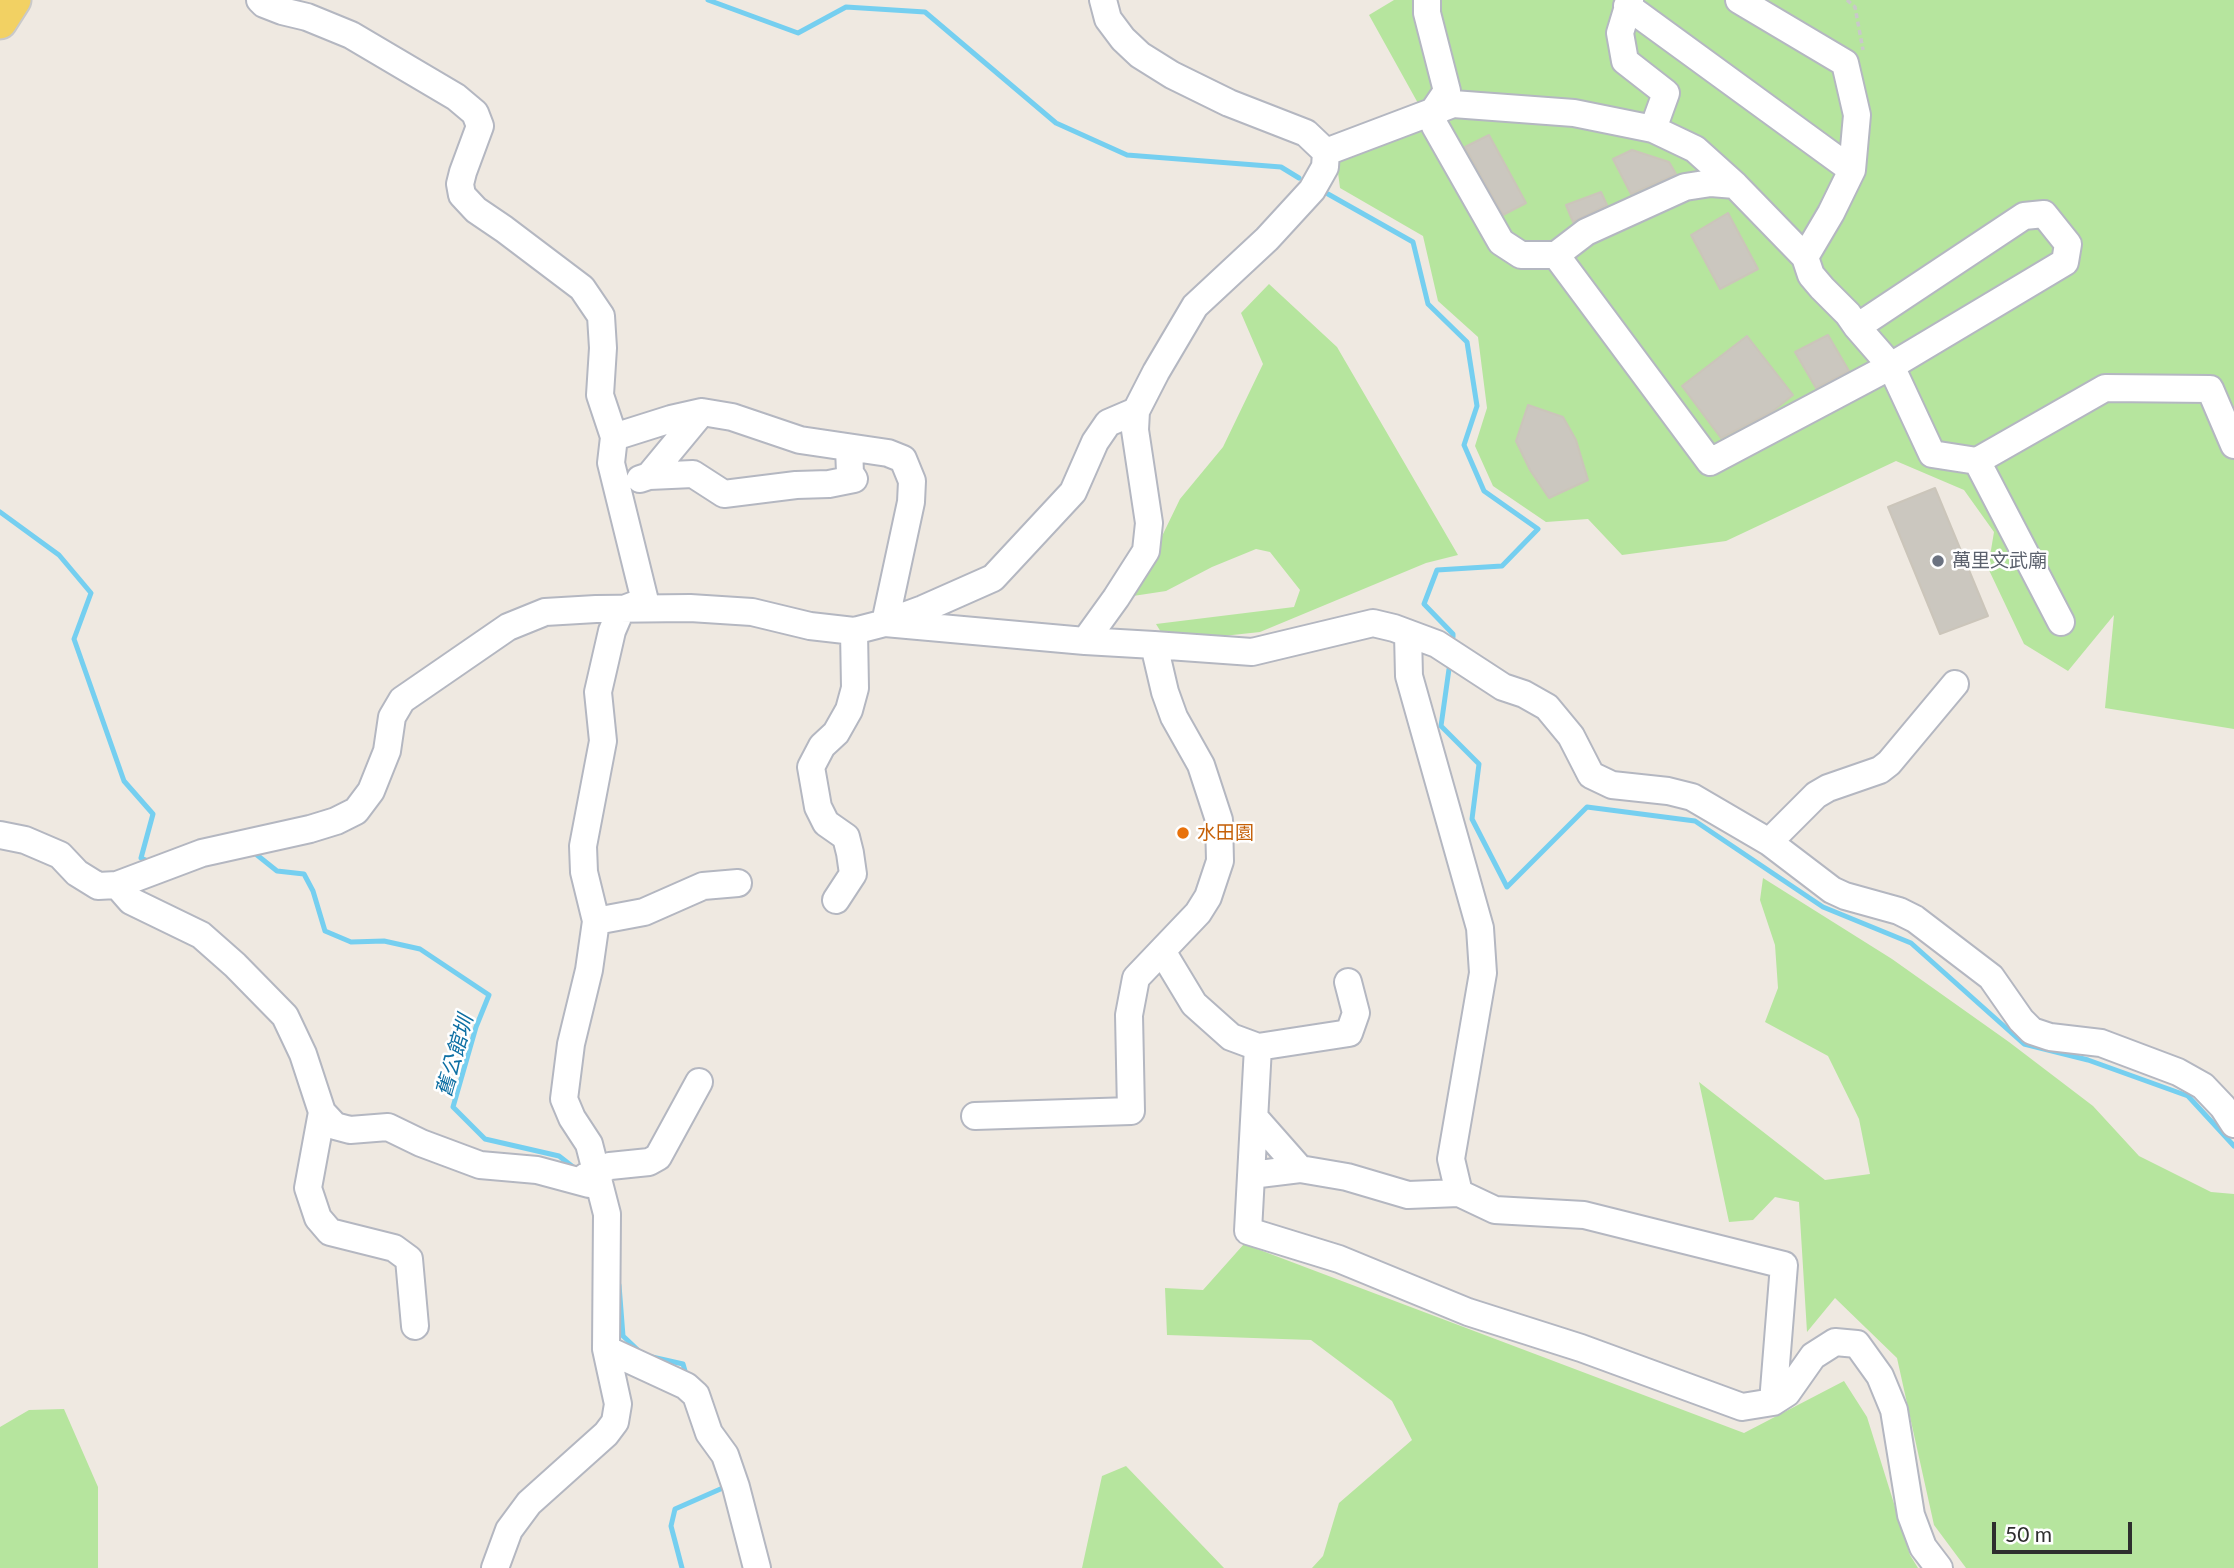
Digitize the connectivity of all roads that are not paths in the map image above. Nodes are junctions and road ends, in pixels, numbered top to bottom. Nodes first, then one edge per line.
1 (14, 0) edge
2 (260, 0) edge
3 (1103, 0) edge
4 (1427, 0) edge
5 (1739, 0) edge
6 (1629, 3) edge
7 (0, 22) edge
8 (1432, 113) junction
9 (1653, 129) junction
10 (1326, 152) junction
11 (1852, 170) junction
12 (1735, 185) junction
13 (1556, 256) junction
14 (1804, 257) junction
15 (1857, 327) junction
16 (1891, 366) junction
17 (1136, 411) junction
18 (702, 412) junction
19 (614, 437) junction
20 (2234, 444) edge
21 (849, 448) junction
22 (1977, 461) junction
23 (649, 476) junction
24 (617, 486) junction
25 (621, 610) junction
26 (2062, 622) dead end
27 (885, 623) junction
28 (854, 631) junction
29 (1408, 634) junction
30 (1085, 641) junction
31 (1154, 645) junction
32 (1955, 684) dead end
33 (0, 835) edge
34 (1769, 842) junction
35 (738, 883) dead end
36 (117, 885) junction
37 (836, 900) dead end
38 (596, 921) junction
39 (1162, 951) junction
40 (1348, 982) dead end
41 (1258, 1047) junction
42 (699, 1082) dead end
43 (322, 1112) junction
44 (975, 1115) dead end
45 (1255, 1118) junction
46 (2234, 1124) edge
47 (1300, 1169) junction
48 (596, 1173) junction
49 (1251, 1175) junction
50 (1459, 1193) junction
51 (415, 1326) dead end
52 (606, 1349) junction
53 (1773, 1402) junction
54 (495, 1568) edge
55 (757, 1568) edge
56 (1939, 1568) edge

1 - 7 main road
2 - 19 street
3 - 10 street
4 - 8 street
5 - 11 street
6 - 9 street
6 - 11 street
8 - 9 street
8 - 10 street
8 - 13 street
9 - 12 street
10 - 17 street
11 - 14 street
12 - 13 street
12 - 14 street
13 - 16 street
14 - 15 street
15 - 16 street
15 - 16 street
16 - 22 street
17 - 27 street
17 - 30 street
18 - 19 street
18 - 21 street
18 - 23 street
19 - 24 street
20 - 22 street
21 - 23 street
21 - 27 street
22 - 26 street
23 - 24 street
24 - 25 street
25 - 28 street
25 - 36 street
25 - 38 street
27 - 28 street
27 - 30 street
28 - 37 street
29 - 31 street
29 - 34 street
29 - 50 street
30 - 31 street
31 - 39 street
32 - 34 street
33 - 36 street
34 - 46 street
35 - 38 street
36 - 43 street
38 - 48 street
39 - 41 street
39 - 44 street
40 - 41 street
41 - 45 street
42 - 48 street
43 - 48 street
43 - 51 street
45 - 47 street
45 - 49 street
47 - 49 street
47 - 50 street
48 - 52 street
49 - 53 street
50 - 53 street
52 - 54 street
52 - 55 street
53 - 56 street

